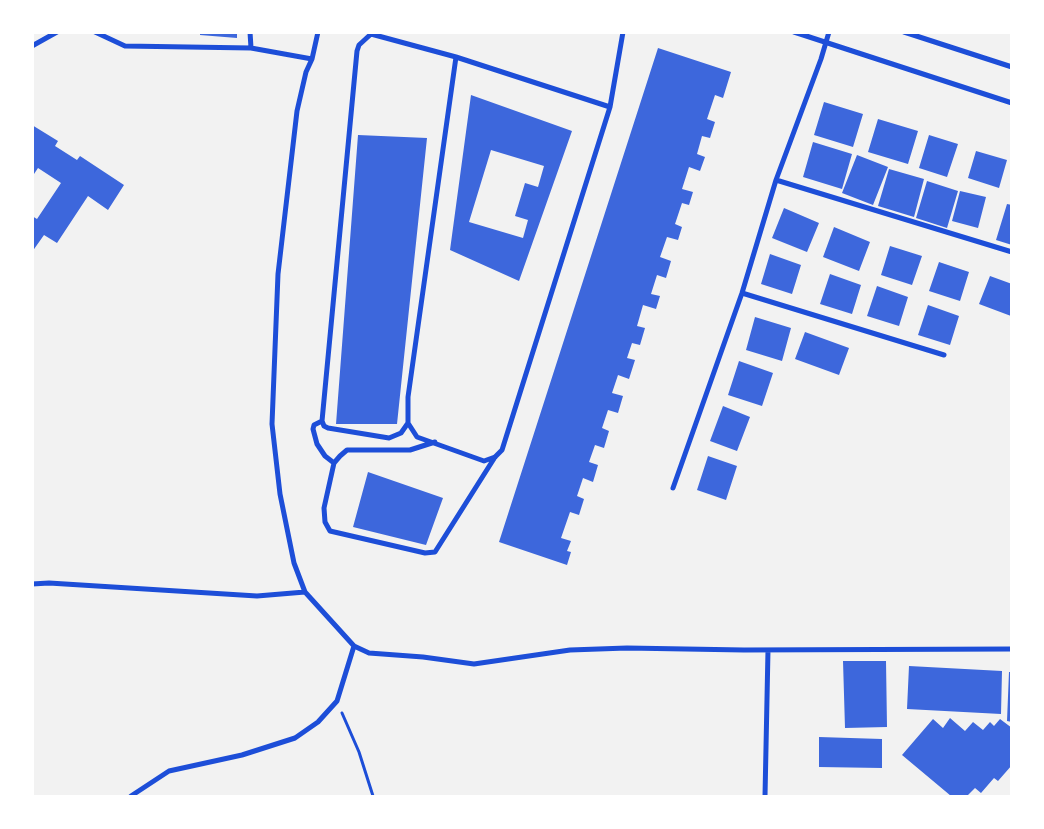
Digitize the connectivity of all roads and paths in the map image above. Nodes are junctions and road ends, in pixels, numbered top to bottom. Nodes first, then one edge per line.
1 (57, 32) edge
2 (95, 32) edge
3 (250, 32) edge
4 (318, 32) edge
5 (622, 32) edge
6 (794, 32) edge
7 (829, 32) edge
8 (904, 32) edge
9 (826, 43) junction
10 (32, 46) edge
11 (251, 48) junction
12 (456, 57) junction
13 (312, 59) junction
14 (1012, 67) edge
15 (1012, 103) edge
16 (610, 107) junction
17 (776, 180) junction
18 (1012, 252) edge
19 (742, 293) junction
20 (944, 355) dead end
21 (322, 421) junction
22 (408, 424) junction
23 (435, 442) junction
24 (495, 457) junction
25 (334, 463) junction
26 (673, 488) dead end
27 (32, 584) edge
28 (305, 592) junction
29 (354, 646) junction
30 (1012, 649) edge
31 (768, 650) junction
32 (336, 701) junction
33 (131, 796) edge
34 (373, 796) edge
35 (765, 796) edge

1 - 10 street
2 - 11 street
3 - 11 street
4 - 13 street
5 - 16 street
6 - 9 street
7 - 9 street
8 - 14 street
9 - 15 street
9 - 17 street
11 - 13 street
12 - 16 street
12 - 21 street
12 - 22 street
13 - 28 street
16 - 24 street
17 - 18 street
17 - 19 street
19 - 20 street
19 - 26 street
21 - 22 street
21 - 25 street
22 - 23 street
23 - 24 street
23 - 25 street
24 - 25 street
27 - 28 street
28 - 29 street
29 - 31 street
29 - 32 street
30 - 31 street
31 - 35 street
32 - 33 street
32 - 34 path

